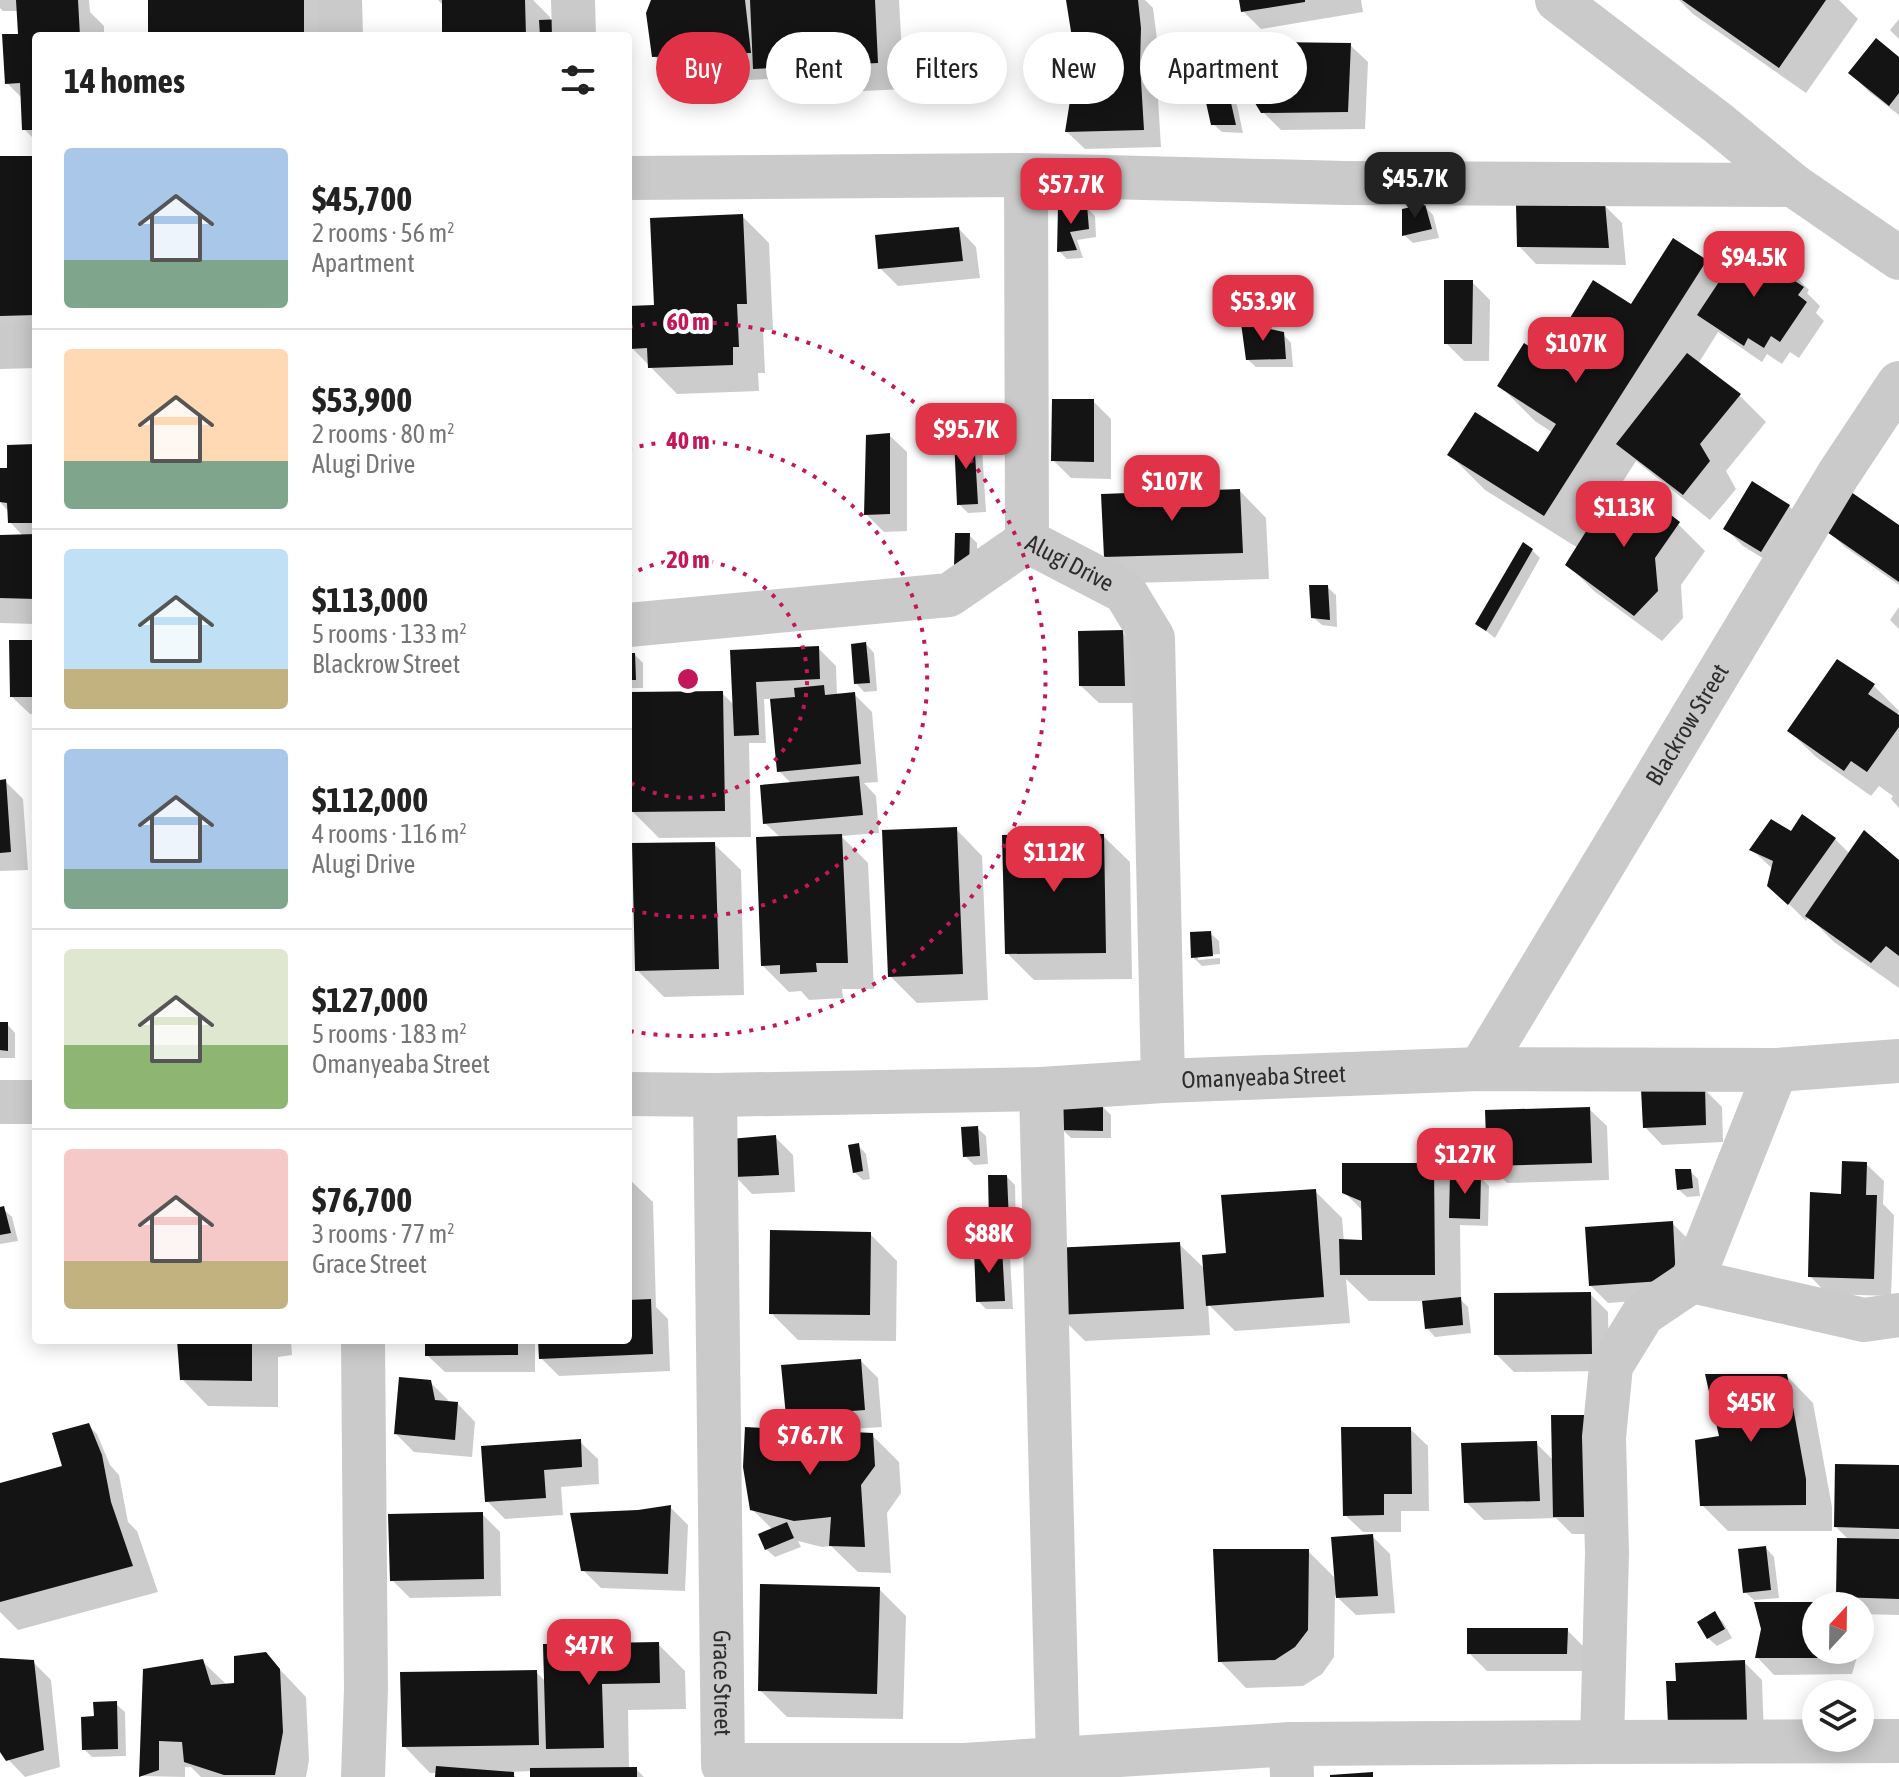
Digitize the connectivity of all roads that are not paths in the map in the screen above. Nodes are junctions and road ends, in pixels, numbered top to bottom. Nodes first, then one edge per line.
1 (340, 0) edge
2 (573, 0) edge
3 (1557, 0) edge
4 (341, 32) edge
5 (574, 32) edge
6 (1026, 175) junction
7 (632, 178) edge
8 (1793, 185) junction
9 (1899, 258) edge
10 (32, 346) edge
11 (0, 347) edge
12 (1899, 383) edge
13 (1027, 541) junction
14 (632, 625) edge
15 (1899, 1061) edge
16 (1480, 1069) junction
17 (1776, 1070) junction
18 (1163, 1081) junction
19 (1041, 1089) junction
20 (632, 1094) edge
21 (715, 1095) junction
22 (0, 1102) edge
23 (32, 1102) edge
24 (1692, 1281) junction
25 (1899, 1315) edge
26 (363, 1344) edge
27 (1899, 1741) edge
28 (1602, 1742) junction
29 (1058, 1760) junction
30 (1292, 1761) edge
31 (723, 1771) edge
32 (964, 1771) edge
33 (363, 1777) edge

1 - 4 street
2 - 5 street
3 - 8 street
6 - 7 street
6 - 8 street
6 - 13 street, Alugi Drive
8 - 9 street
10 - 11 street
12 - 16 street, Blackrow Street
13 - 14 street
13 - 18 street, Alugi Drive
15 - 17 street, Omanyeaba Street
16 - 17 street, Omanyeaba Street
16 - 18 street, Omanyeaba Street
17 - 24 street
18 - 19 street, Omanyeaba Street
19 - 21 street, Omanyeaba Street
19 - 29 street
20 - 21 street, Omanyeaba Street
21 - 31 street, Grace Street
22 - 23 street
24 - 25 street
24 - 28 street
26 - 33 street
27 - 28 street, Grace Street
28 - 30 street, Grace Street
29 - 30 street, Grace Street
29 - 32 street, Grace Street
31 - 32 street, Grace Street

